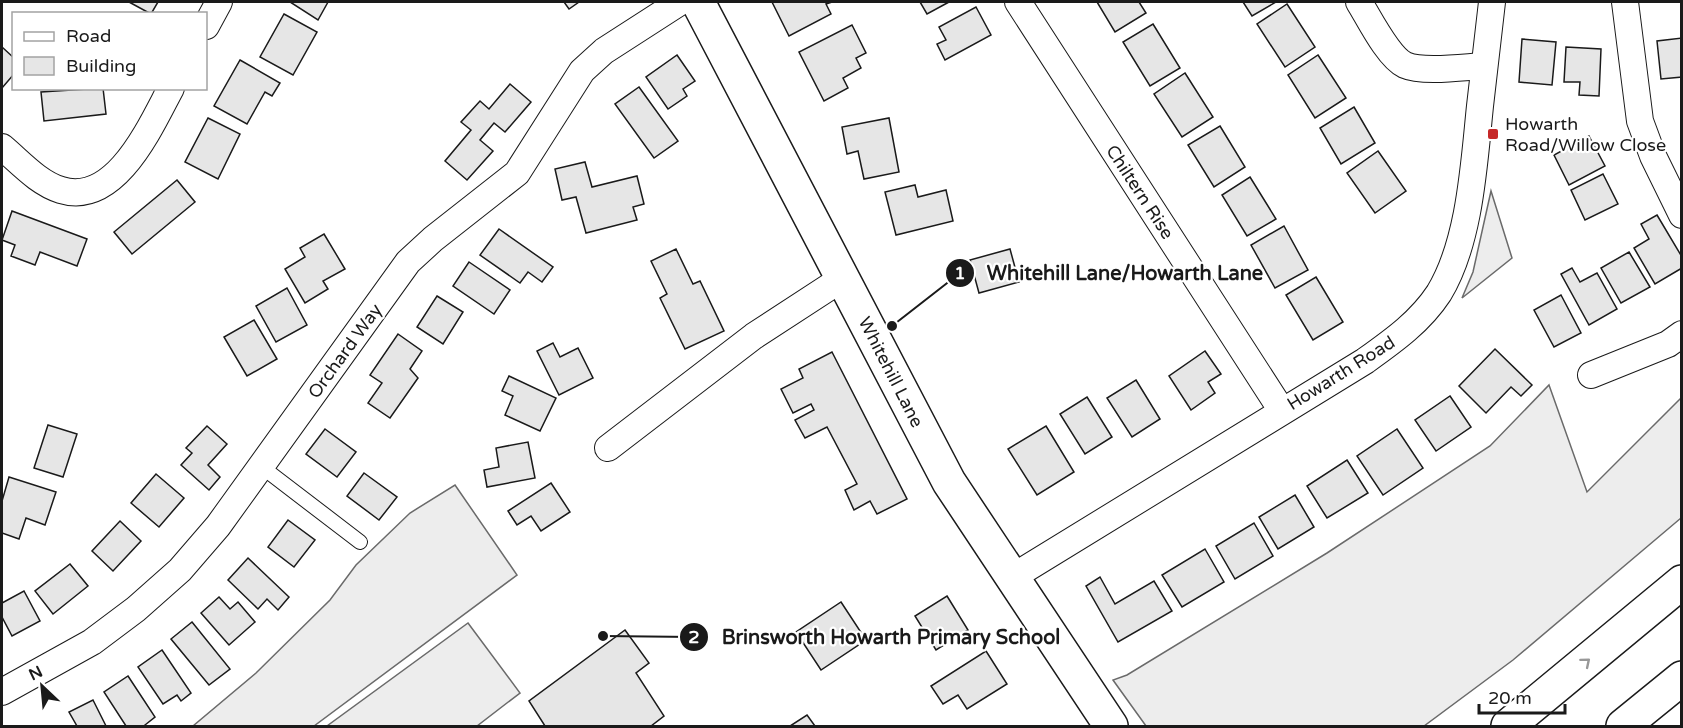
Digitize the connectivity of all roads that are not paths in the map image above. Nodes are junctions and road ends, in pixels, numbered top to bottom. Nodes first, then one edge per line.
1 (219, 2) edge
2 (680, 2) edge
3 (698, 2) edge
4 (1018, 2) edge
5 (1359, 2) edge
6 (1492, 2) edge
7 (1625, 2) edge
8 (207, 24) edge
9 (1484, 66) junction
10 (170, 90) edge
11 (2, 147) edge
12 (1682, 215) edge
13 (843, 278) junction
14 (1682, 334) edge
15 (1591, 375) dead end
16 (1282, 411) junction
17 (608, 448) dead end
18 (262, 467) junction
19 (360, 542) dead end
20 (1011, 578) junction
21 (1682, 582) edge
22 (1682, 678) edge
23 (2, 692) edge
24 (1111, 726) edge
25 (1508, 726) edge
26 (1623, 726) edge

1 - 8 street
2 - 18 street, Orchard Way
3 - 13 main road, Whitehill Lane
4 - 16 street, Chiltern Rise
5 - 9 street
6 - 9 street, Howarth Road
7 - 12 street
9 - 16 street, Howarth Road
10 - 11 street
13 - 17 street
13 - 20 main road, Whitehill Lane
14 - 15 street
16 - 20 street, Howarth Road
18 - 19 lane
18 - 23 street, Orchard Way
20 - 24 main road, Whitehill Lane
25 -> 21 main road
22 - 26 main road

